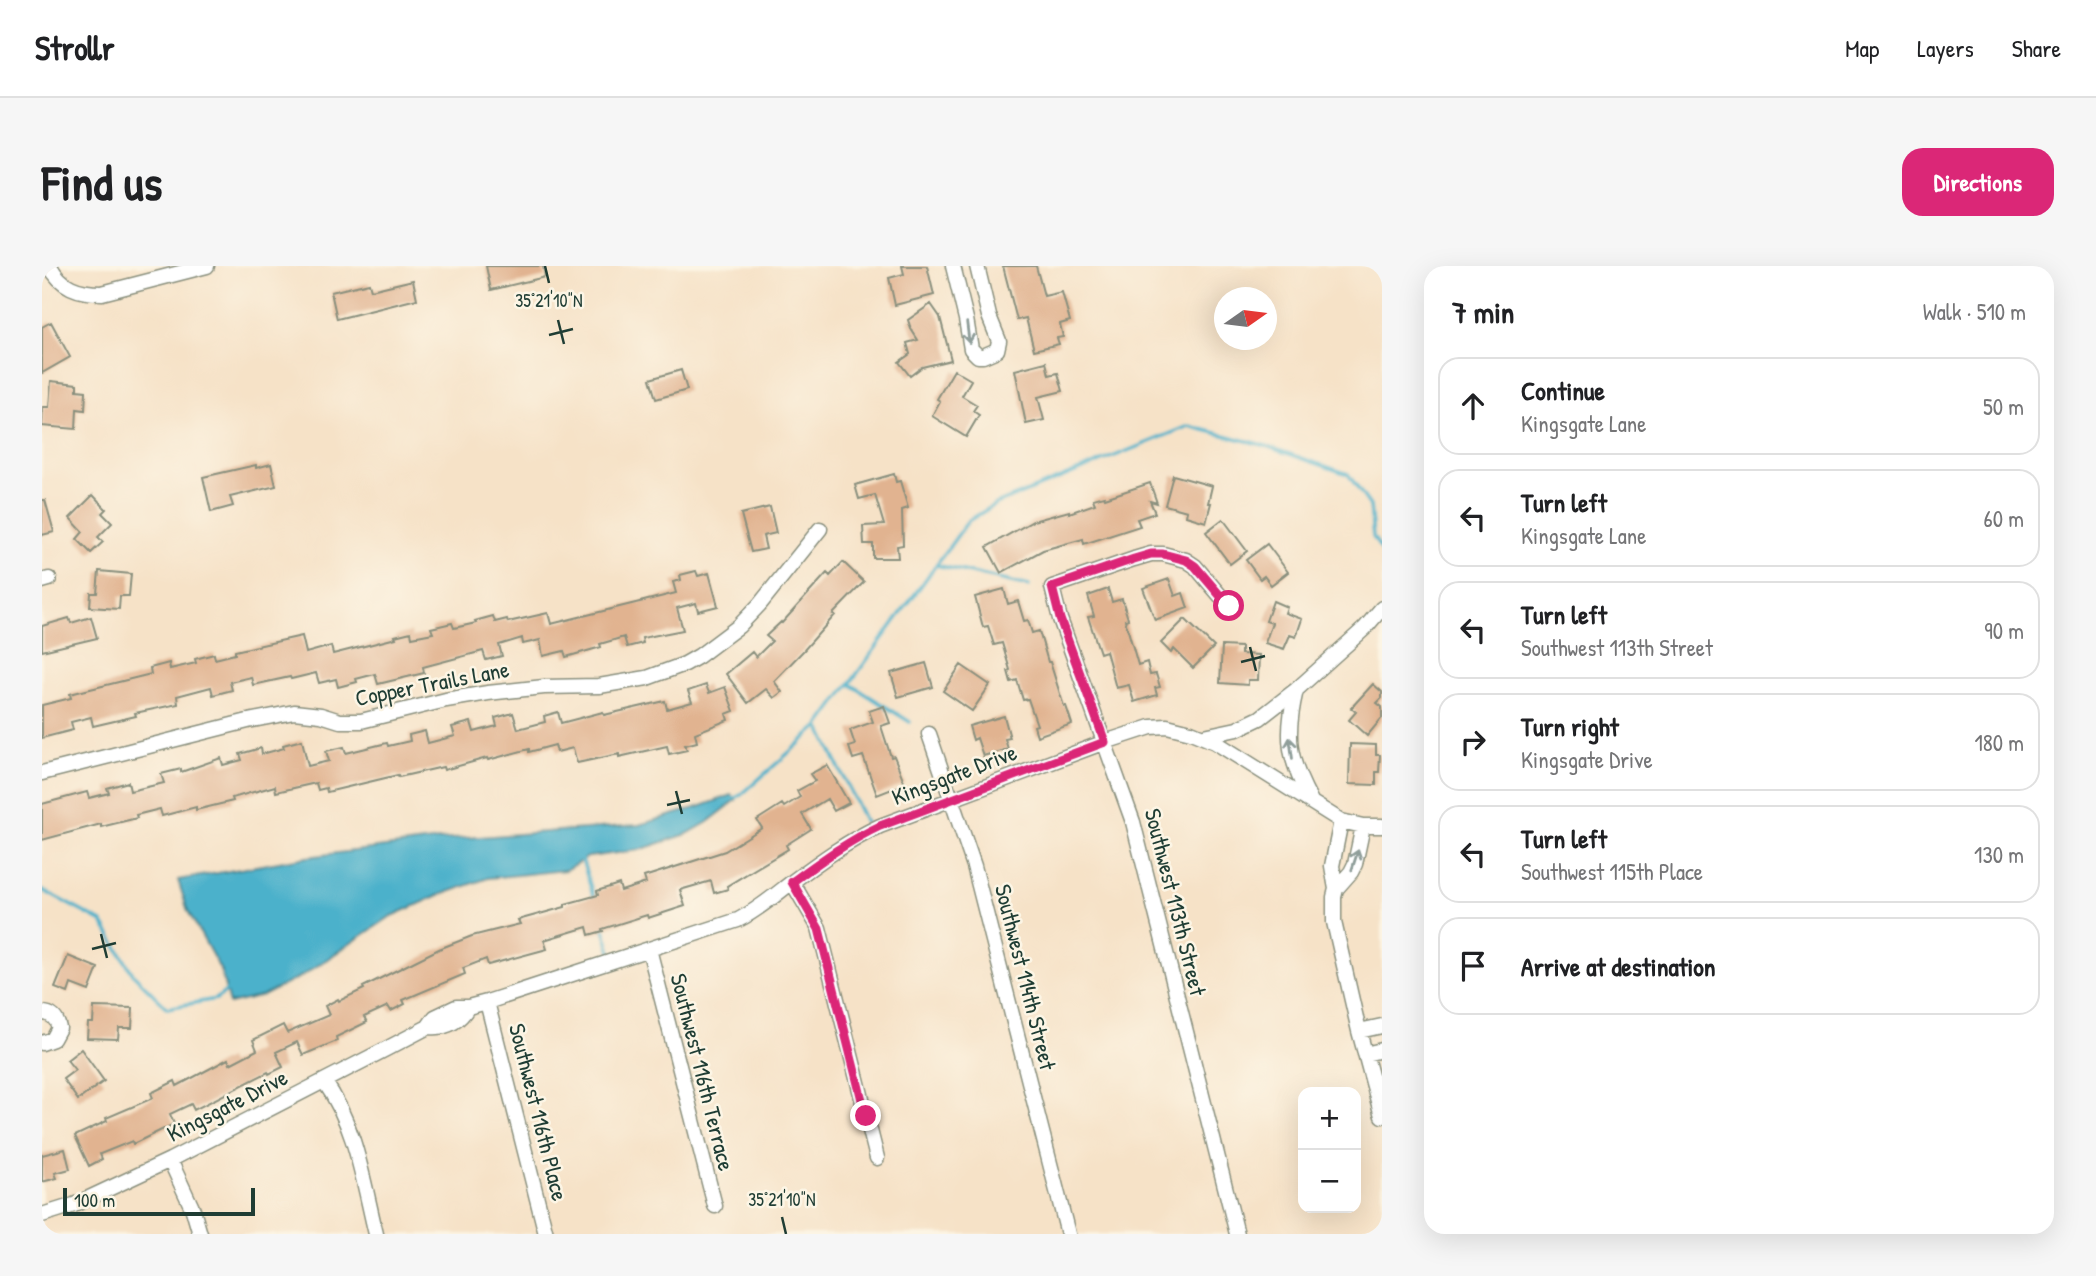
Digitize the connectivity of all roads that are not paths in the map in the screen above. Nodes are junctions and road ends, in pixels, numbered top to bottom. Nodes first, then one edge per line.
1 (50, 266) edge
2 (207, 266) edge
3 (953, 266) edge
4 (977, 266) edge
5 (820, 529) dead end
6 (1229, 606) dead end
7 (1382, 608) edge
8 (1296, 690) junction
9 (929, 734) dead end
10 (1204, 736) junction
11 (1105, 742) junction
12 (42, 773) edge
13 (952, 799) junction
14 (1311, 802) junction
15 (1342, 821) junction
16 (1363, 826) junction
17 (1382, 826) edge
18 (792, 882) junction
19 (1336, 889) junction
20 (649, 949) junction
21 (487, 1002) junction
22 (42, 1013) edge
23 (1382, 1026) edge
24 (1359, 1031) junction
25 (42, 1044) edge
26 (1382, 1050) edge
27 (1366, 1054) junction
28 (324, 1081) junction
29 (1382, 1116) edge
30 (877, 1158) dead end
31 (170, 1160) junction
32 (715, 1206) dead end
33 (42, 1215) edge
34 (200, 1234) edge
35 (376, 1234) edge
36 (546, 1234) edge
37 (1068, 1234) edge
38 (1237, 1234) edge

1 - 2 street
3 -> 4 street
5 - 12 street, Copper Trails Lane
6 - 11 street, Southwest 113th Street
7 - 8 street
8 - 10 street
14 -> 8 street
9 - 13 street, Southwest 114th Street
10 - 11 street, Kingsgate Drive
10 - 14 street, Kingsgate Drive
11 - 13 street, Kingsgate Drive
11 - 38 street, Southwest 113th Street
13 - 18 street, Kingsgate Drive
13 - 37 street, Southwest 114th Street
14 - 15 street, Kingsgate Drive
15 - 16 street, Kingsgate Drive
15 - 19 street
16 - 17 street, Kingsgate Drive
19 -> 16 street
18 - 20 street, Kingsgate Drive
18 - 30 street
19 - 24 street
20 - 21 street, Kingsgate Drive
20 - 32 street, Southwest 116th Terrace
21 - 28 street, Kingsgate Drive
21 - 36 street, Southwest 116th Place
22 - 25 street
23 - 24 street
24 - 27 street
26 - 27 street
27 - 29 street
28 - 31 street, Kingsgate Drive
28 - 35 street
31 - 33 street, Kingsgate Drive
31 - 34 street

